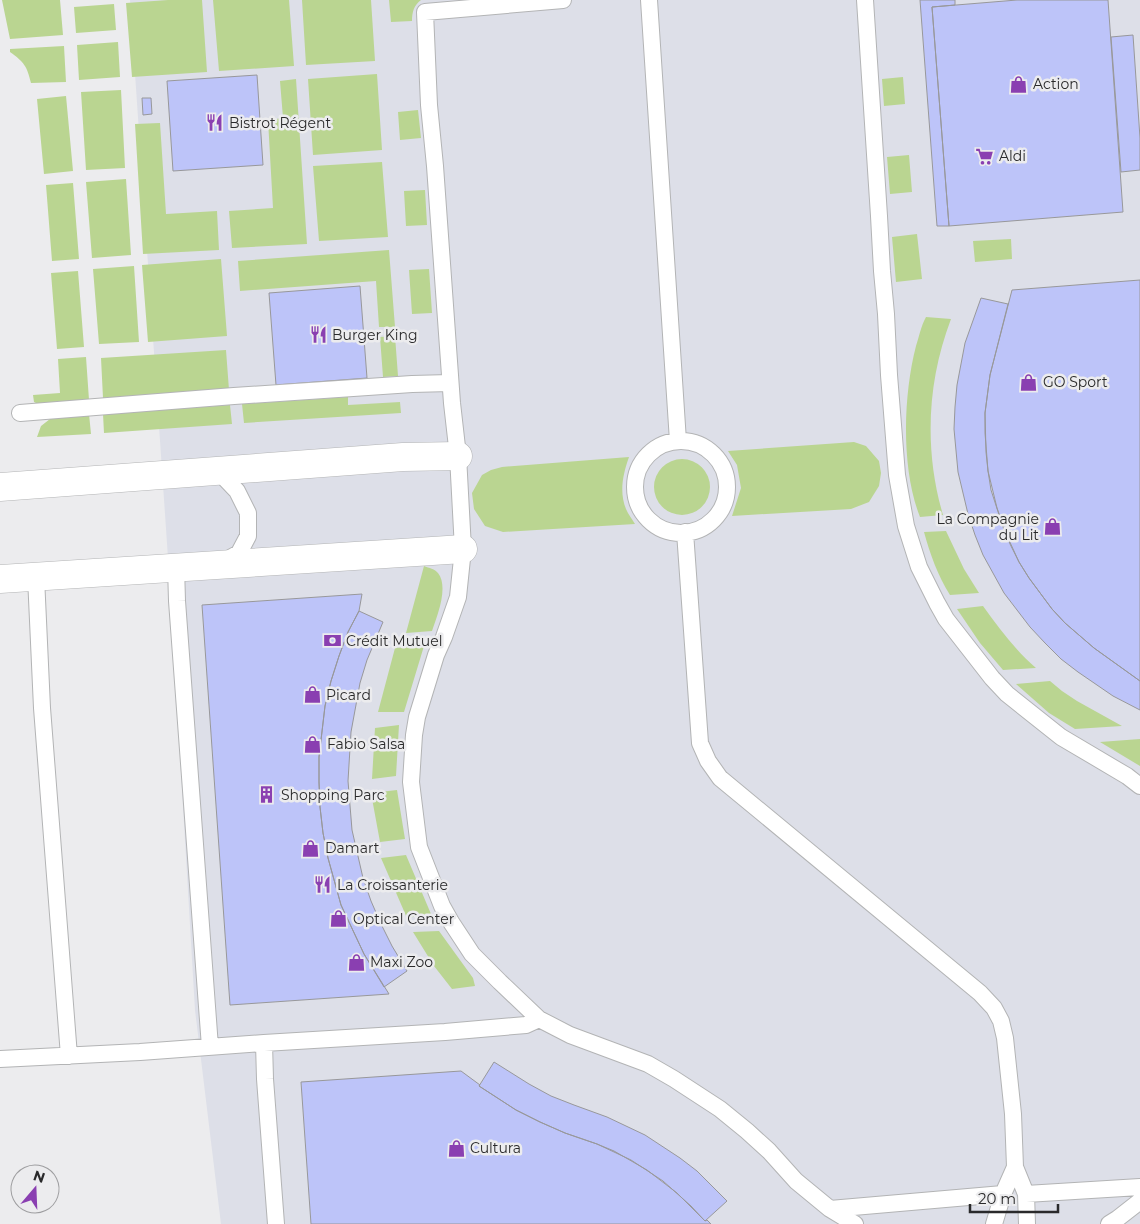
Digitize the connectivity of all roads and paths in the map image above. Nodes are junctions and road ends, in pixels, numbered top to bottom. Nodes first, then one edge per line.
1 (564, 0) edge
2 (649, 0) edge
3 (865, 0) edge
4 (450, 383) junction
5 (20, 413) dead end
6 (678, 441) junction
7 (458, 456) junction
8 (218, 471) junction
9 (0, 487) edge
10 (685, 532) junction
11 (463, 549) junction
12 (219, 564) junction
13 (176, 567) junction
14 (36, 577) junction
15 (0, 580) edge
16 (1140, 786) edge
17 (540, 1019) junction
18 (264, 1043) junction
19 (210, 1047) junction
20 (69, 1056) junction
21 (0, 1059) edge
22 (1015, 1167) junction
23 (1140, 1187) edge
24 (1003, 1194) junction
25 (1026, 1194) junction
26 (1140, 1201) edge
27 (830, 1209) junction
28 (276, 1224) edge
29 (855, 1224) edge
30 (994, 1224) edge
31 (1027, 1224) edge
32 (1110, 1224) edge

1 - 4 lane
2 - 6 lane
3 - 16 lane
4 - 5 lane
4 - 7 lane
6 - 10 lane
6 - 10 lane
7 - 8 street
7 - 11 lane
8 - 9 street
8 - 12 lane
10 - 22 lane
11 - 12 street
11 - 17 lane
12 - 13 street
13 - 14 street
13 - 19 lane
14 - 15 street
14 - 20 lane
17 - 18 lane
17 - 27 lane
18 - 19 lane
18 - 28 lane
19 - 20 lane
20 - 21 lane
22 - 24 lane
22 - 25 lane
23 - 25 lane
24 - 27 lane
24 - 30 lane
25 - 31 lane
26 - 32 lane
27 - 29 lane

